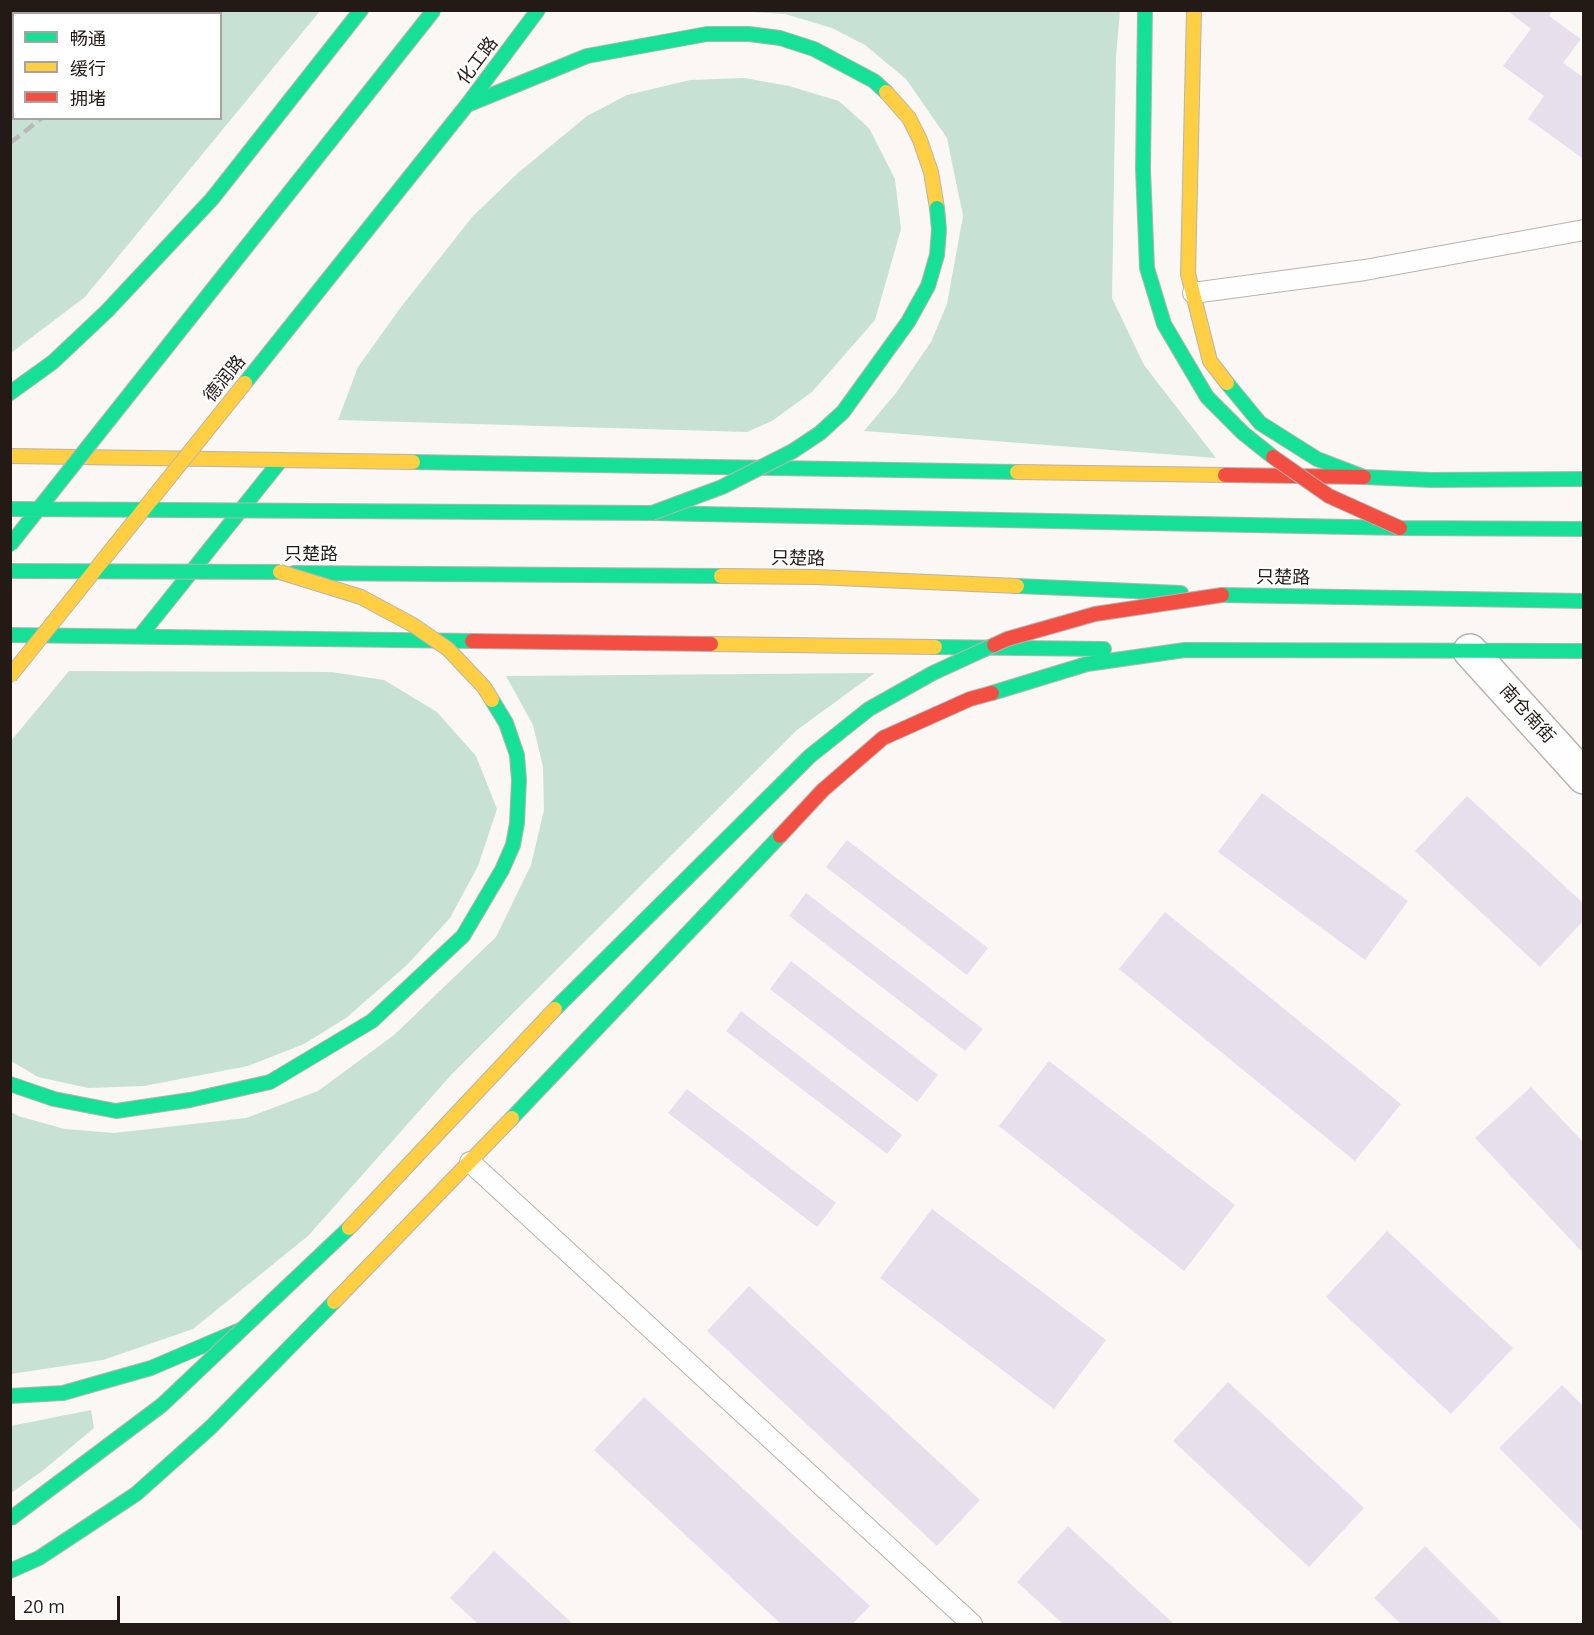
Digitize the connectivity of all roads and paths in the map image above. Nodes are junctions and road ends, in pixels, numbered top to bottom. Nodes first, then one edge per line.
1 (362, 10) edge
2 (434, 10) edge
3 (538, 10) edge
4 (1145, 10) edge
5 (1194, 10) edge
6 (467, 105) junction
7 (1584, 230) edge
8 (1193, 293) junction
9 (10, 393) edge
10 (10, 456) edge
11 (281, 460) junction
12 (1364, 477) junction
13 (1584, 479) edge
14 (10, 509) edge
15 (652, 513) junction
16 (1400, 528) junction
17 (1584, 529) edge
18 (10, 545) edge
19 (10, 571) edge
20 (280, 572) junction
21 (1222, 595) junction
22 (1584, 601) edge
23 (10, 635) edge
24 (140, 636) junction
25 (1185, 650) junction
26 (1470, 651) junction
27 (1584, 651) edge
28 (10, 676) edge
29 (1584, 777) edge
30 (10, 1084) edge
31 (470, 1162) junction
32 (243, 1329) junction
33 (10, 1396) edge
34 (10, 1519) edge
35 (10, 1571) edge
36 (972, 1624) edge

1 - 9 main road
2 - 18 main road, bridge
3 - 6 main road, 化工路
4 - 16 main road, bridge
5 - 8 main road
6 - 15 main road, bridge
6 - 28 main road, 德润路, bridge
7 - 8 lane
8 - 12 main road
10 - 11 main road
11 - 12 main road
11 - 24 main road
12 - 13 main road
14 - 15 main road, bridge
15 - 16 main road, bridge
16 - 17 main road
19 - 20 main road, 只楚路, bridge
20 - 21 main road, 只楚路, bridge
20 - 30 main road, bridge
21 - 22 main road, 只楚路
21 - 32 main road, bridge
23 - 24 main road
24 - 25 main road
25 - 26 main road
25 - 31 main road
26 - 27 main road
26 - 29 street, 南仓南街
31 - 35 main road
31 - 36 lane
32 - 33 main road
32 - 34 main road, bridge

